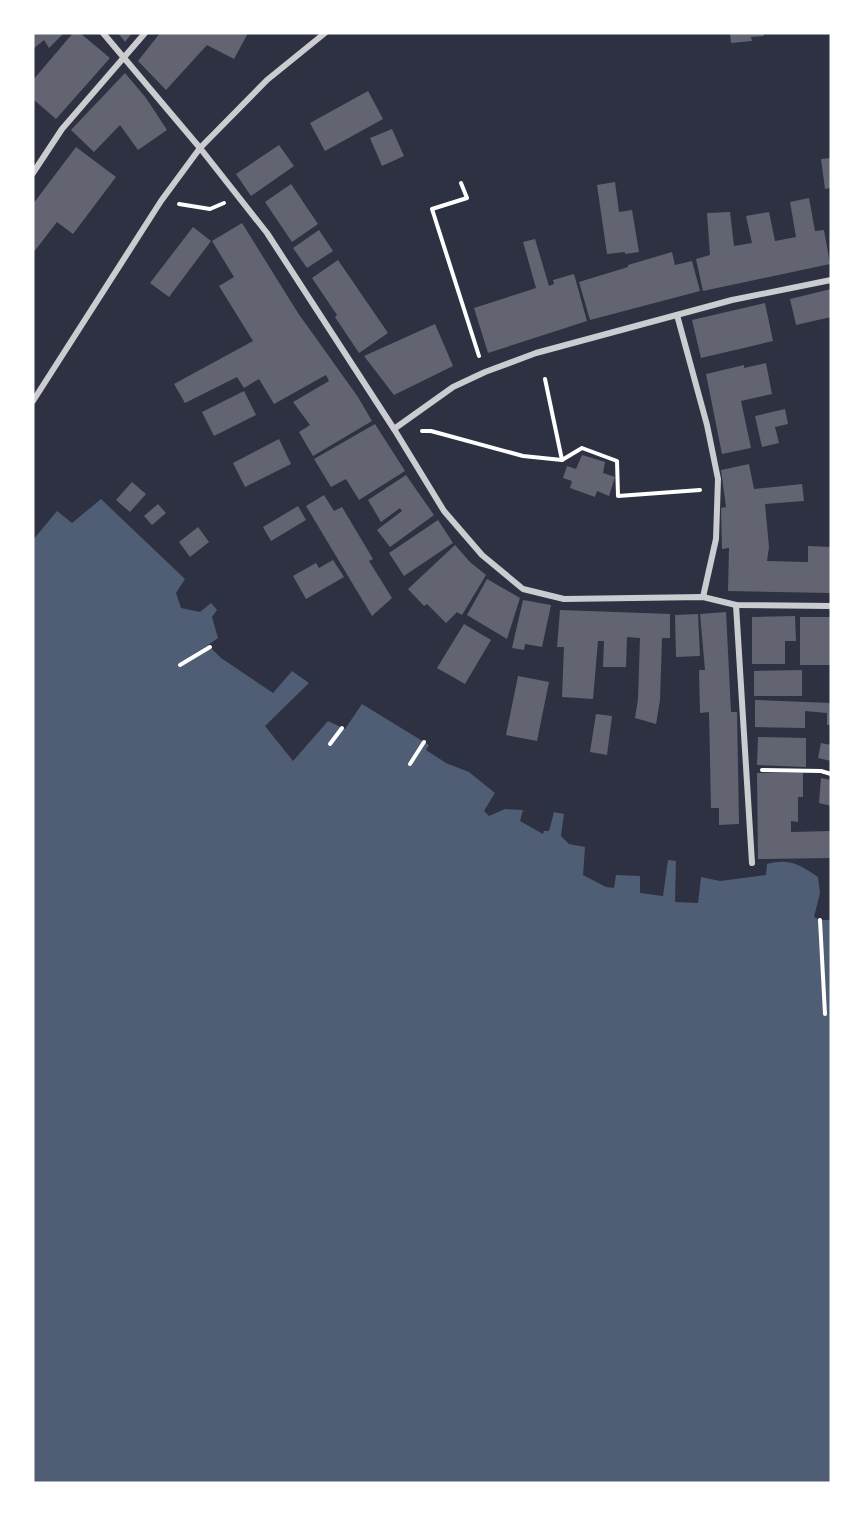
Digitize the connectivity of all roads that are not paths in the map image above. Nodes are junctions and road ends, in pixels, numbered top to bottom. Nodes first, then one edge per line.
1 (103, 33) edge
2 (145, 33) edge
3 (325, 33) edge
4 (123, 58) junction
5 (200, 148) junction
6 (33, 173) edge
7 (831, 280) edge
8 (677, 315) junction
9 (33, 401) edge
10 (394, 429) junction
11 (703, 597) junction
12 (736, 605) junction
13 (831, 606) edge
14 (752, 863) dead end

1 - 4 street
2 - 4 street
3 - 5 street
4 - 5 street
4 - 6 street
5 - 9 street
5 - 10 street
7 - 8 street
8 - 10 street
8 - 11 street
10 - 11 street
11 - 12 street
12 - 13 street
12 - 14 street

